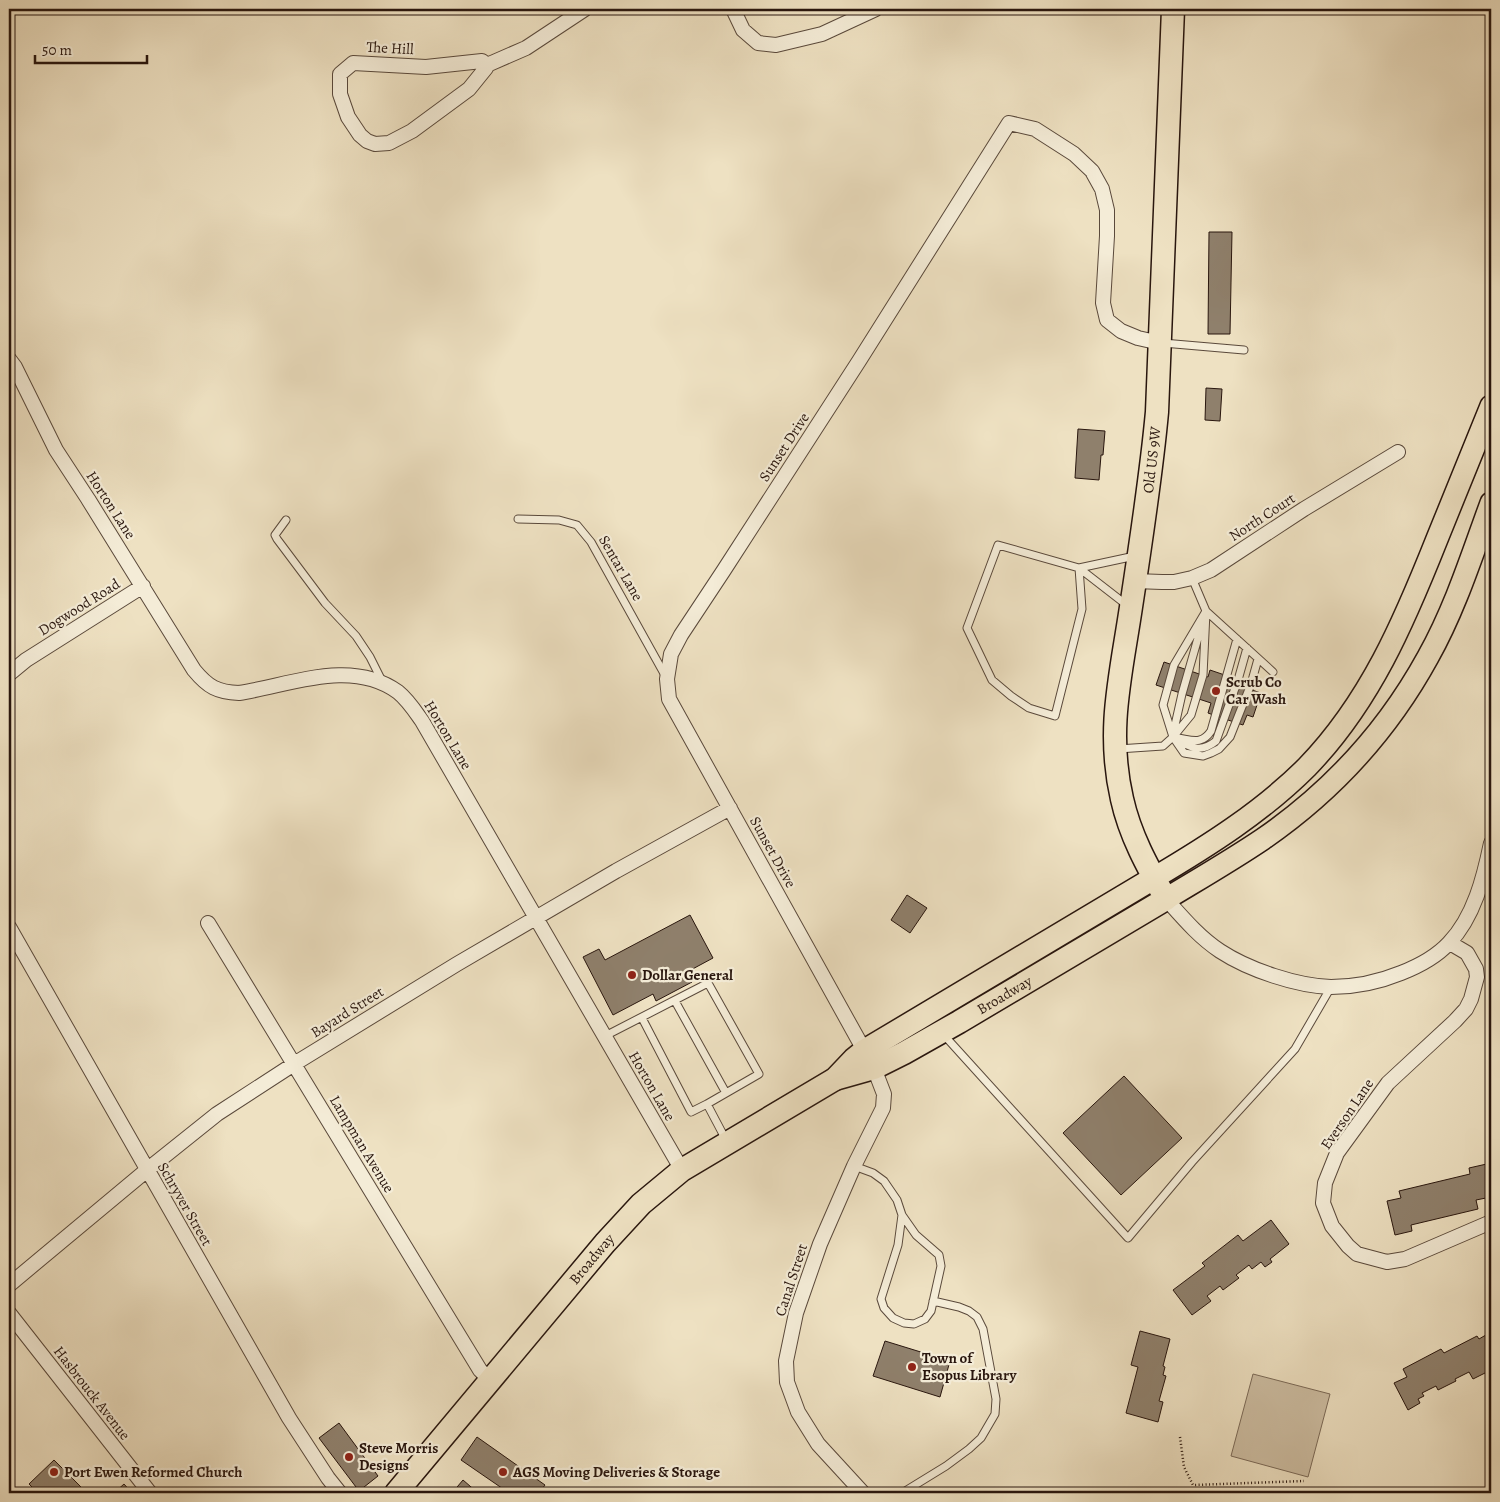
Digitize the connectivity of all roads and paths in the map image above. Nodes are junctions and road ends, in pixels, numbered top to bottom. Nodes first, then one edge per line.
1 (585, 9) edge
2 (733, 9) edge
3 (876, 9) edge
4 (1173, 9) edge
5 (487, 65) junction
6 (1160, 343) junction
7 (1244, 350) dead end
8 (9, 359) edge
9 (1491, 406) edge
10 (1398, 452) dead end
11 (1491, 503) edge
12 (518, 519) dead end
13 (286, 520) dead end
14 (1139, 555) junction
15 (1079, 568) junction
16 (1192, 578) junction
17 (1135, 581) junction
18 (143, 586) junction
19 (1131, 608) junction
20 (1206, 611) junction
21 (1237, 639) junction
22 (1247, 648) junction
23 (1258, 659) junction
24 (1272, 672) dead end
25 (9, 674) edge
26 (667, 679) junction
27 (384, 683) junction
28 (1173, 737) junction
29 (1115, 749) junction
30 (730, 808) junction
31 (1491, 843) edge
32 (1154, 878) junction
33 (1166, 898) junction
34 (536, 917) junction
35 (208, 923) dead end
36 (9, 927) edge
37 (1450, 943) junction
38 (1331, 987) junction
39 (675, 1001) junction
40 (642, 1018) junction
41 (941, 1032) junction
42 (605, 1036) junction
43 (869, 1060) junction
44 (294, 1064) junction
45 (726, 1093) junction
46 (706, 1104) junction
47 (728, 1142) junction
48 (854, 1166) junction
49 (147, 1170) junction
50 (682, 1170) junction
51 (902, 1214) junction
52 (1491, 1222) edge
53 (9, 1286) edge
54 (933, 1301) junction
55 (9, 1313) edge
56 (490, 1380) junction
57 (1180, 1437) dead end
58 (1304, 1481) dead end
59 (150, 1493) edge
60 (340, 1493) edge
61 (396, 1493) edge
62 (863, 1493) edge
63 (902, 1493) edge

1 - 5 street, The Hill
2 - 3 street
4 - 6 highway, Old US 9W
5 - 5 street, The Hill
6 - 7 lane
6 - 14 highway, Old US 9W
6 - 26 street, Sunset Drive
8 - 18 street, Horton Lane
9 - 32 main road
10 - 16 street, North Court
11 - 33 main road
12 - 26 lane, Sentar Lane
13 - 27 lane
14 - 15 lane
14 - 17 highway, Old US 9W
15 - 15 lane
15 - 19 lane
16 - 17 street, North Court
16 - 20 lane
17 - 19 highway, Old US 9W
18 - 25 street, Dogwood Road
18 - 27 street, Horton Lane
19 - 29 highway, Old US 9W
20 - 21 lane
20 - 28 lane
20 - 28 lane
20 - 28 lane
21 - 22 lane
21 - 28 lane
22 - 23 lane
22 - 28 lane
23 - 24 lane
23 - 28 lane
26 - 30 street, Sunset Drive
27 - 34 street, Horton Lane
28 - 29 lane
29 - 32 highway, Old US 9W
30 - 34 street, Bayard Street
30 - 43 street, Sunset Drive
31 - 37 street
32 - 33 highway, Old US 9W
32 - 43 highway, Broadway
33 - 38 street
33 - 41 highway, Broadway
34 - 42 street, Horton Lane
34 - 44 street, Bayard Street
35 - 44 street, Lampman Avenue
36 - 49 street, Schryver Street
37 - 38 street
37 - 52 street, Everson Lane
38 - 41 lane
39 - 40 lane
39 - 45 lane
39 - 45 lane
40 - 42 lane
40 - 46 lane
41 - 43 highway, Broadway
42 - 50 street, Horton Lane
43 - 47 highway, Broadway
43 - 48 street, Canal Street
44 - 49 street, Bayard Street
44 - 56 street, Lampman Avenue
45 - 46 lane
46 - 47 lane
47 - 50 highway, Broadway
48 - 51 lane
48 - 62 street, Canal Street
49 - 53 street, Bayard Street
49 - 60 street, Schryver Street
50 - 56 highway, Broadway
51 - 54 lane
51 - 54 lane
54 - 63 lane
55 - 59 street, Hasbrouck Avenue
56 - 61 highway, Broadway
57 - 58 path

